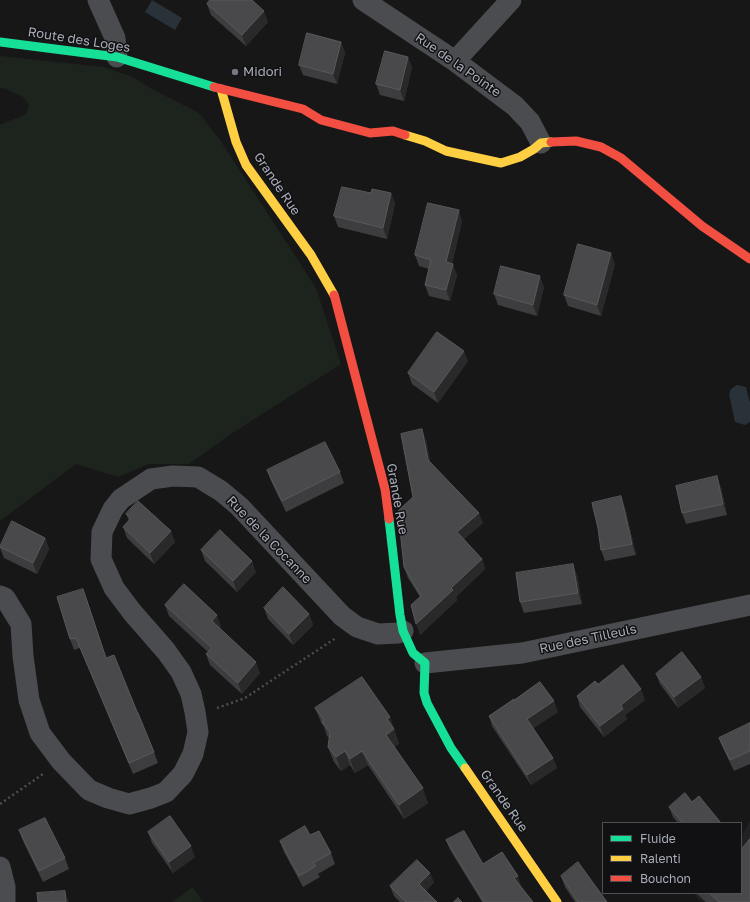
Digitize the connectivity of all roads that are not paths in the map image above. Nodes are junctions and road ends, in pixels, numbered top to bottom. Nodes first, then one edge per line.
1 (98, 0) edge
2 (363, 0) edge
3 (511, 0) edge
4 (0, 42) edge
5 (117, 57) junction
6 (455, 61) junction
7 (221, 89) junction
8 (540, 143) junction
9 (750, 259) edge
10 (0, 596) edge
11 (750, 605) edge
12 (403, 631) junction
13 (425, 663) junction
14 (0, 867) edge
15 (5, 902) edge
16 (557, 902) edge

1 - 5 street
2 - 6 street, Rue de la Pointe
3 - 6 street
4 - 5 street, Route des Loges
5 - 7 street, Route des Loges
6 - 8 street, Rue de la Pointe
7 - 8 street, Route des Loges
7 - 12 street, Grande Rue
8 - 9 street
10 - 12 street, Rue de la Cocanne
11 - 13 street, Rue des Tilleuls
12 - 13 street, Grande Rue
13 - 16 street, Grande Rue
14 - 15 street

